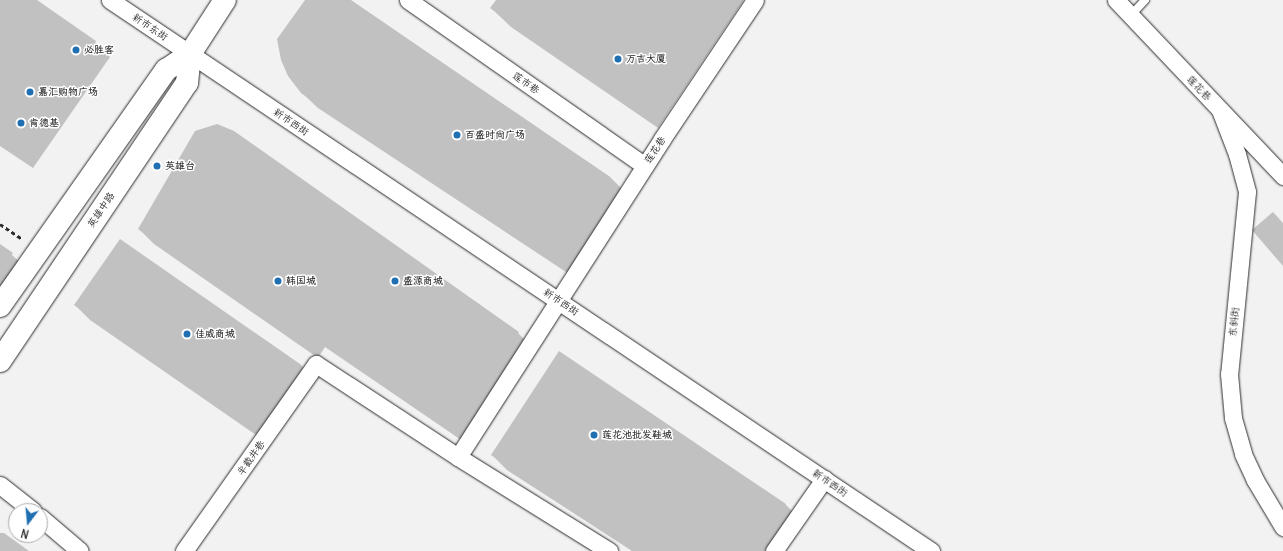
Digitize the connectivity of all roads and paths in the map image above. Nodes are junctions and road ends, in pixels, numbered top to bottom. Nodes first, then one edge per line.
1 (110, 0) edge
2 (226, 0) edge
3 (408, 0) edge
4 (755, 0) edge
5 (1116, 0) edge
6 (1145, 0) edge
7 (1132, 14) junction
8 (190, 54) junction
9 (1220, 110) junction
10 (645, 166) junction
11 (1283, 176) edge
12 (0, 224) edge
13 (38, 250) junction
14 (559, 301) junction
15 (0, 306) edge
16 (0, 361) edge
17 (458, 457) junction
18 (824, 479) junction
19 (0, 485) edge
20 (23, 503) edge
21 (48, 524) edge
22 (1283, 527) edge
23 (80, 551) edge
24 (184, 551) edge
25 (609, 551) edge
26 (774, 551) edge
27 (931, 551) edge

1 - 8 street, 新市东街
2 - 8 main road, 英雄中路
3 - 10 street, 莲市巷
4 - 10 street, 莲花巷
5 - 7 street, 莲花巷
6 - 7 lane
7 - 9 street, 莲花巷
8 - 13 main road, 英雄中路
8 - 14 street, 新市西街
8 - 16 main road, 英雄中路
9 - 11 street, 莲花巷
9 - 22 street, 东斜街
10 - 14 street, 莲花巷
12 - 13 path
13 - 15 main road, 英雄中路
14 - 17 street, 莲花巷
14 - 18 street, 新市西街
17 - 24 street, 半截井巷
17 - 25 street
18 - 26 street
18 - 27 street, 新市西街
19 - 20 street
21 - 23 street

